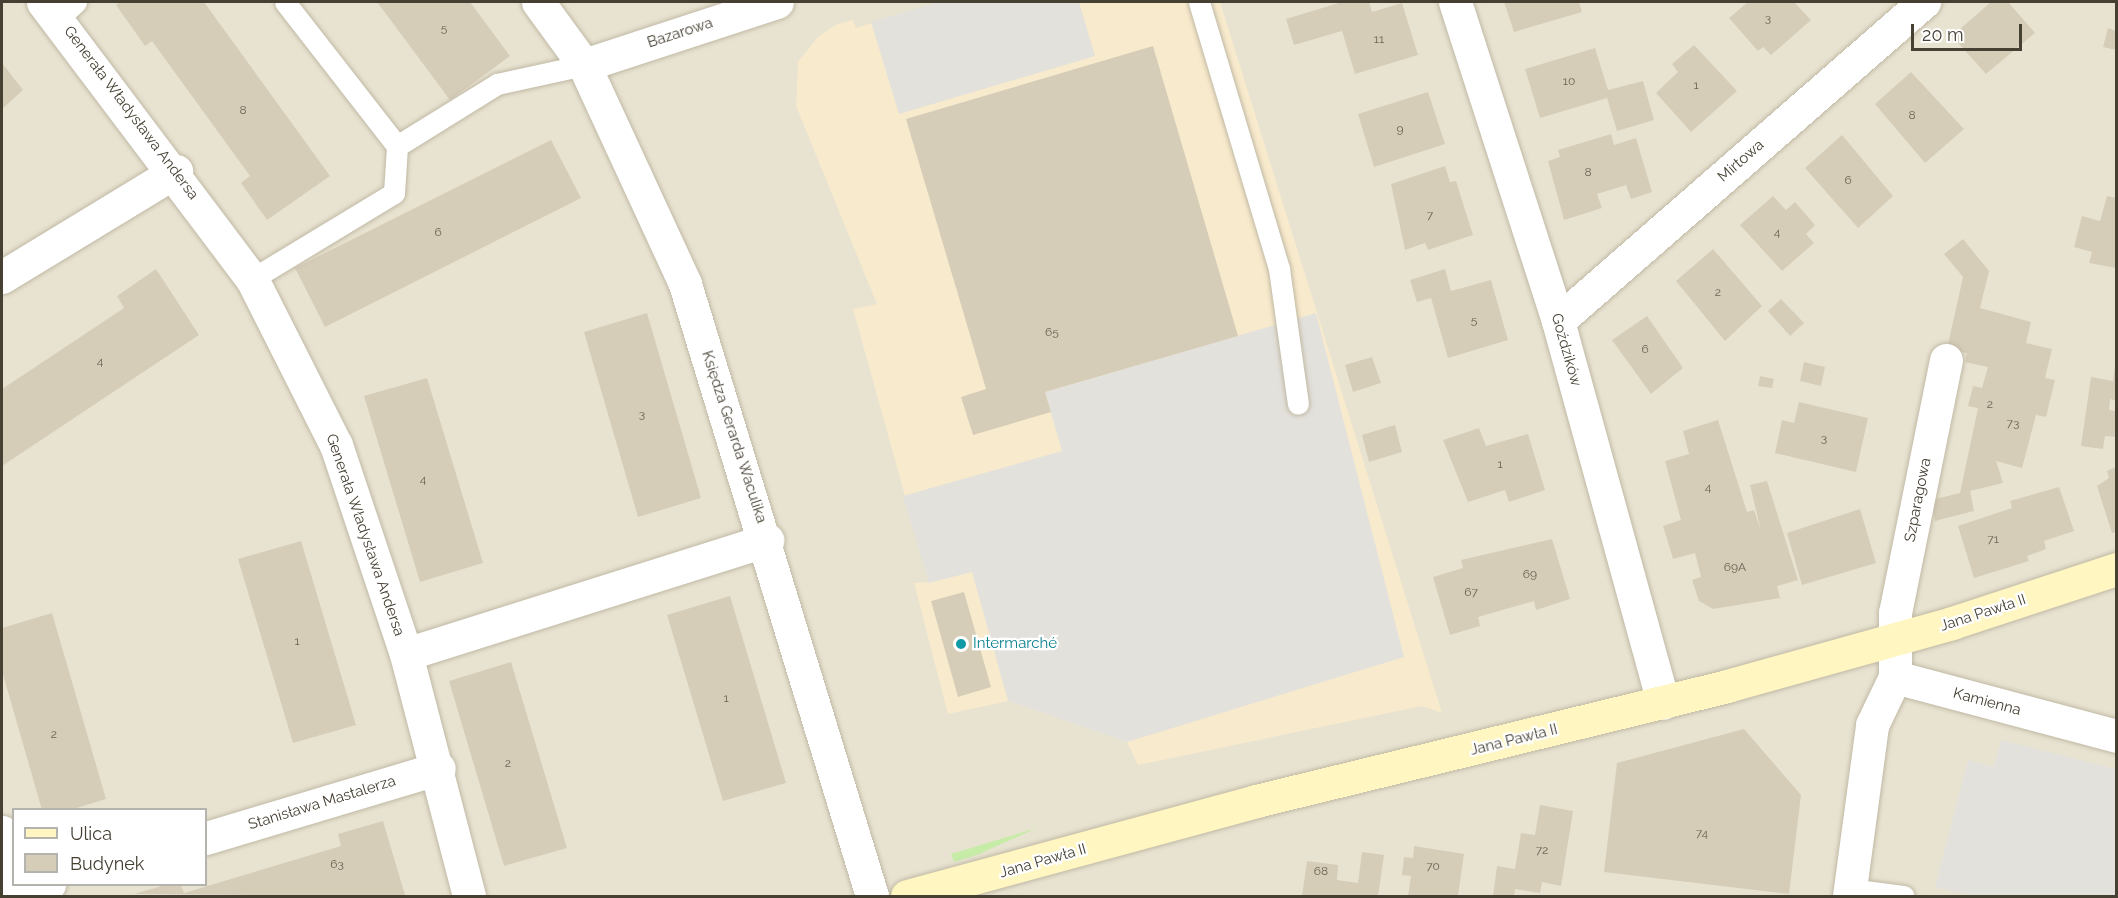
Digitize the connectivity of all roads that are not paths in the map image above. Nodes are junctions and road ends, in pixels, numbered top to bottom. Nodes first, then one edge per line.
1 (285, 2) edge
2 (538, 2) edge
3 (777, 2) edge
4 (1199, 2) edge
5 (1455, 2) edge
6 (1924, 2) edge
7 (60, 7) edge
8 (584, 65) junction
9 (397, 146) junction
10 (176, 171) junction
11 (2, 277) edge
12 (252, 279) junction
13 (1558, 321) junction
14 (1946, 360) dead end
15 (1298, 404) dead end
16 (767, 540) junction
17 (2116, 569) edge
18 (1894, 640) junction
19 (405, 654) junction
20 (1895, 677) junction
21 (1663, 703) junction
22 (2116, 736) edge
23 (439, 768) junction
24 (2, 832) edge
25 (207, 838) edge
26 (12, 860) edge
27 (1849, 893) edge
28 (469, 897) edge
29 (872, 897) edge
30 (907, 897) edge
31 (1904, 897) edge

1 - 9 lane
2 - 8 street, Księdza Gerarda Waculika
3 - 8 street, Bazarowa
4 - 15 lane
5 - 13 street, Goździków
6 - 13 street, Mirtowa
7 - 10 street, Generała Władysława Andersa
8 - 9 lane
8 - 16 street, Księdza Gerarda Waculika
9 - 12 lane
10 - 11 street
10 - 12 street, Generała Władysława Andersa
12 - 19 street, Generała Władysława Andersa
13 - 21 street, Goździków
14 - 18 street, Szparagowa
16 - 19 street
16 - 29 street, Księdza Gerarda Waculika
17 - 18 street, Jana Pawła II
18 - 20 street
18 - 21 street, Jana Pawła II
19 - 23 street, Generała Władysława Andersa
20 - 22 street, Kamienna
20 - 27 street
21 - 30 street, Jana Pawła II
23 - 25 street, Stanisława Mastalerza
23 - 28 street, Generała Władysława Andersa
24 - 26 street
27 - 31 lane

